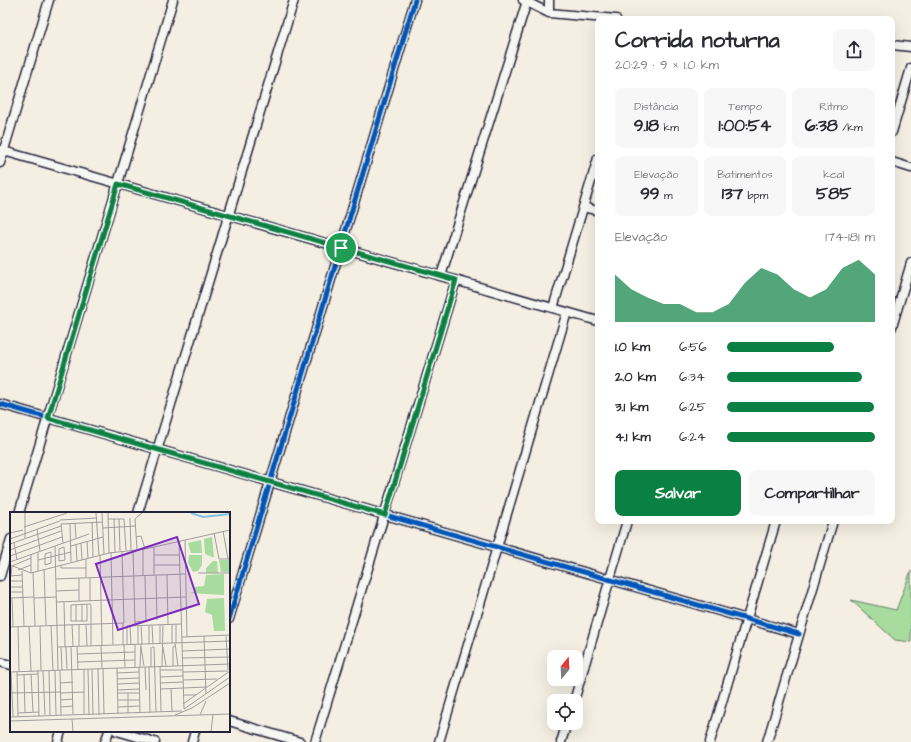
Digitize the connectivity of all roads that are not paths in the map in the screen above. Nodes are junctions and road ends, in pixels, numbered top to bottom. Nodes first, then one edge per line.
1 (49, 0) edge
2 (173, 0) edge
3 (294, 0) edge
4 (415, 0) edge
5 (549, 0) edge
6 (524, 1) edge
7 (549, 13) junction
8 (595, 17) edge
9 (895, 45) edge
10 (911, 47) edge
11 (911, 68) edge
12 (895, 122) edge
13 (2, 151) edge
14 (0, 163) edge
15 (895, 163) edge
16 (595, 168) edge
17 (911, 168) edge
18 (118, 184) junction
19 (583, 206) junction
20 (595, 210) edge
21 (228, 215) junction
22 (341, 248) junction
23 (911, 263) edge
24 (441, 276) junction
25 (456, 280) junction
26 (553, 308) junction
27 (568, 312) junction
28 (895, 317) edge
29 (595, 320) edge
30 (0, 404) edge
31 (48, 418) junction
32 (157, 450) junction
33 (270, 482) junction
34 (19, 512) edge
35 (138, 512) edge
36 (385, 515) junction
37 (626, 524) edge
38 (775, 524) edge
39 (832, 524) edge
40 (10, 543) edge
41 (497, 547) junction
42 (0, 576) edge
43 (610, 580) junction
44 (230, 616) edge
45 (747, 619) junction
46 (799, 634) junction
47 (0, 662) edge
48 (10, 665) edge
49 (576, 694) edge
50 (230, 721) edge
51 (565, 730) edge
52 (61, 732) edge
53 (108, 732) edge
54 (120, 732) edge
55 (196, 732) edge
56 (142, 740) edge
57 (58, 742) edge
58 (105, 742) edge
59 (155, 742) edge
60 (192, 742) edge
61 (300, 742) edge
62 (315, 742) edge
63 (438, 742) edge
64 (562, 742) edge
65 (710, 742) edge
66 (767, 742) edge

1 - 13 street
2 - 18 street
3 - 21 street
4 - 22 street
5 - 7 street
6 - 7 street
6 - 24 street
7 - 8 street
9 - 10 street
11 - 12 street
13 - 14 street
13 - 18 street
15 - 17 street
16 - 19 street
18 - 21 street
18 - 31 street
19 - 20 street
19 - 26 street
21 - 22 street
21 - 32 street
22 - 24 street
22 - 33 street
23 - 28 street
24 - 25 street
25 - 26 street
25 - 36 street
26 - 27 street
27 - 29 street
27 - 41 street
30 - 31 street
31 - 32 street
31 - 34 street
32 - 33 street
32 - 35 street
33 - 36 street
33 - 44 street
36 - 41 street
36 - 62 street
37 - 43 street
38 - 45 street
39 - 46 street
40 - 42 street
41 - 43 street
41 - 63 street
43 - 45 street
43 - 49 street
45 - 46 street
45 - 65 street
46 - 66 street
47 - 48 street
50 - 61 street
51 - 64 street
52 - 57 street
53 - 58 street
54 - 56 street
55 - 60 street
56 - 59 street

